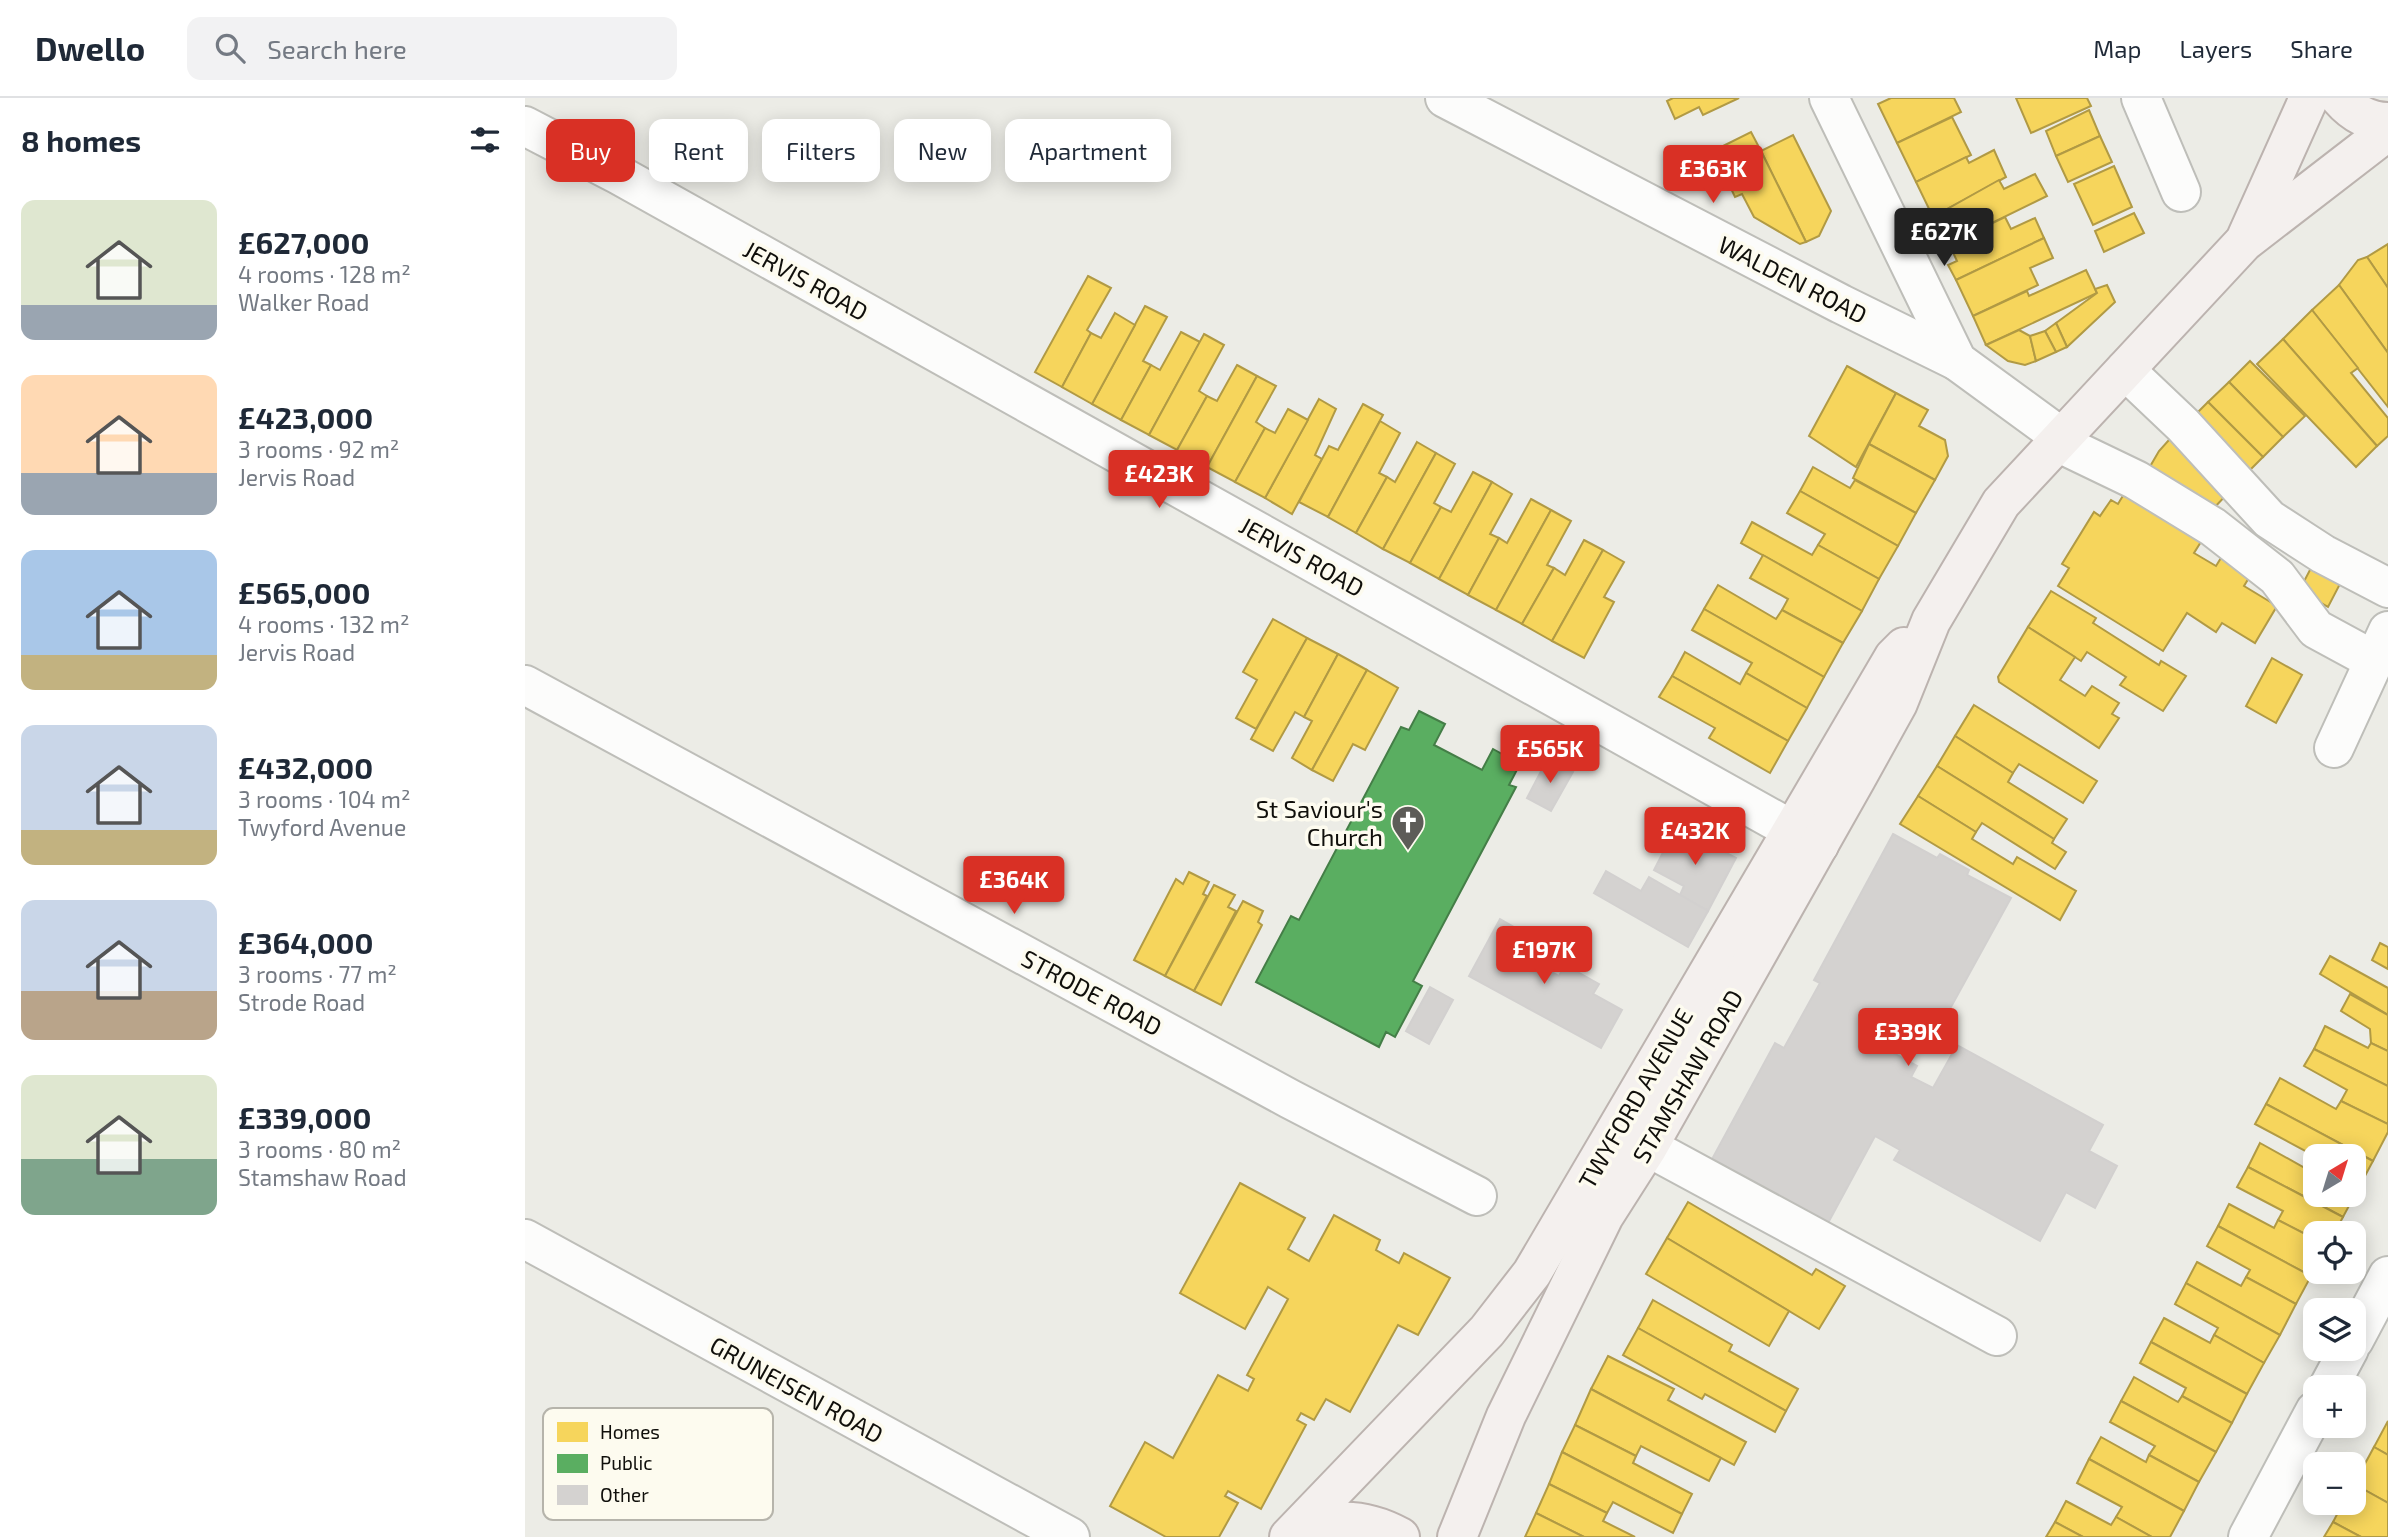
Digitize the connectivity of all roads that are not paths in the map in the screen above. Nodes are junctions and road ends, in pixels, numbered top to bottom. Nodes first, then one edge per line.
1 (1445, 98) edge
2 (1829, 98) edge
3 (2141, 98) edge
4 (2309, 98) edge
5 (2340, 98) edge
6 (2388, 122) edge
7 (525, 126) edge
8 (2388, 131) edge
9 (2181, 192) dead end
10 (2244, 242) junction
11 (1957, 361) junction
12 (2125, 370) junction
13 (2059, 439) junction
14 (2388, 588) edge
15 (2381, 646) edge
16 (525, 685) edge
17 (2334, 748) dead end
18 (1805, 837) junction
19 (1648, 1147) junction
20 (1477, 1196) dead end
21 (525, 1239) edge
22 (2388, 1276) edge
23 (2366, 1317) edge
24 (1997, 1336) dead end
25 (2303, 1434) edge
26 (1070, 1537) edge
27 (1291, 1537) edge
28 (1400, 1537) edge
29 (1457, 1537) edge
30 (2248, 1537) edge

1 - 11 street, WALDEN ROAD
2 - 11 street
3 - 9 street
4 - 10 main road
5 - 6 main road
7 - 18 street, JERVIS ROAD
8 - 10 main road
10 - 12 main road, STAMSHAW ROAD
11 - 13 street, WALDEN ROAD
12 - 13 main road, STAMSHAW ROAD
12 - 14 street
13 - 15 street, WALDEN ROAD
13 - 18 main road, STAMSHAW ROAD
15 - 17 street
16 - 20 street, STRODE ROAD
18 - 19 main road, STAMSHAW ROAD
18 - 27 main road, TWYFORD AVENUE
19 - 24 street
19 - 29 main road, STAMSHAW ROAD
21 - 26 street, GRUNEISEN ROAD
22 - 23 street
25 - 30 street
27 - 28 main road, TWYFORD AVENUE

